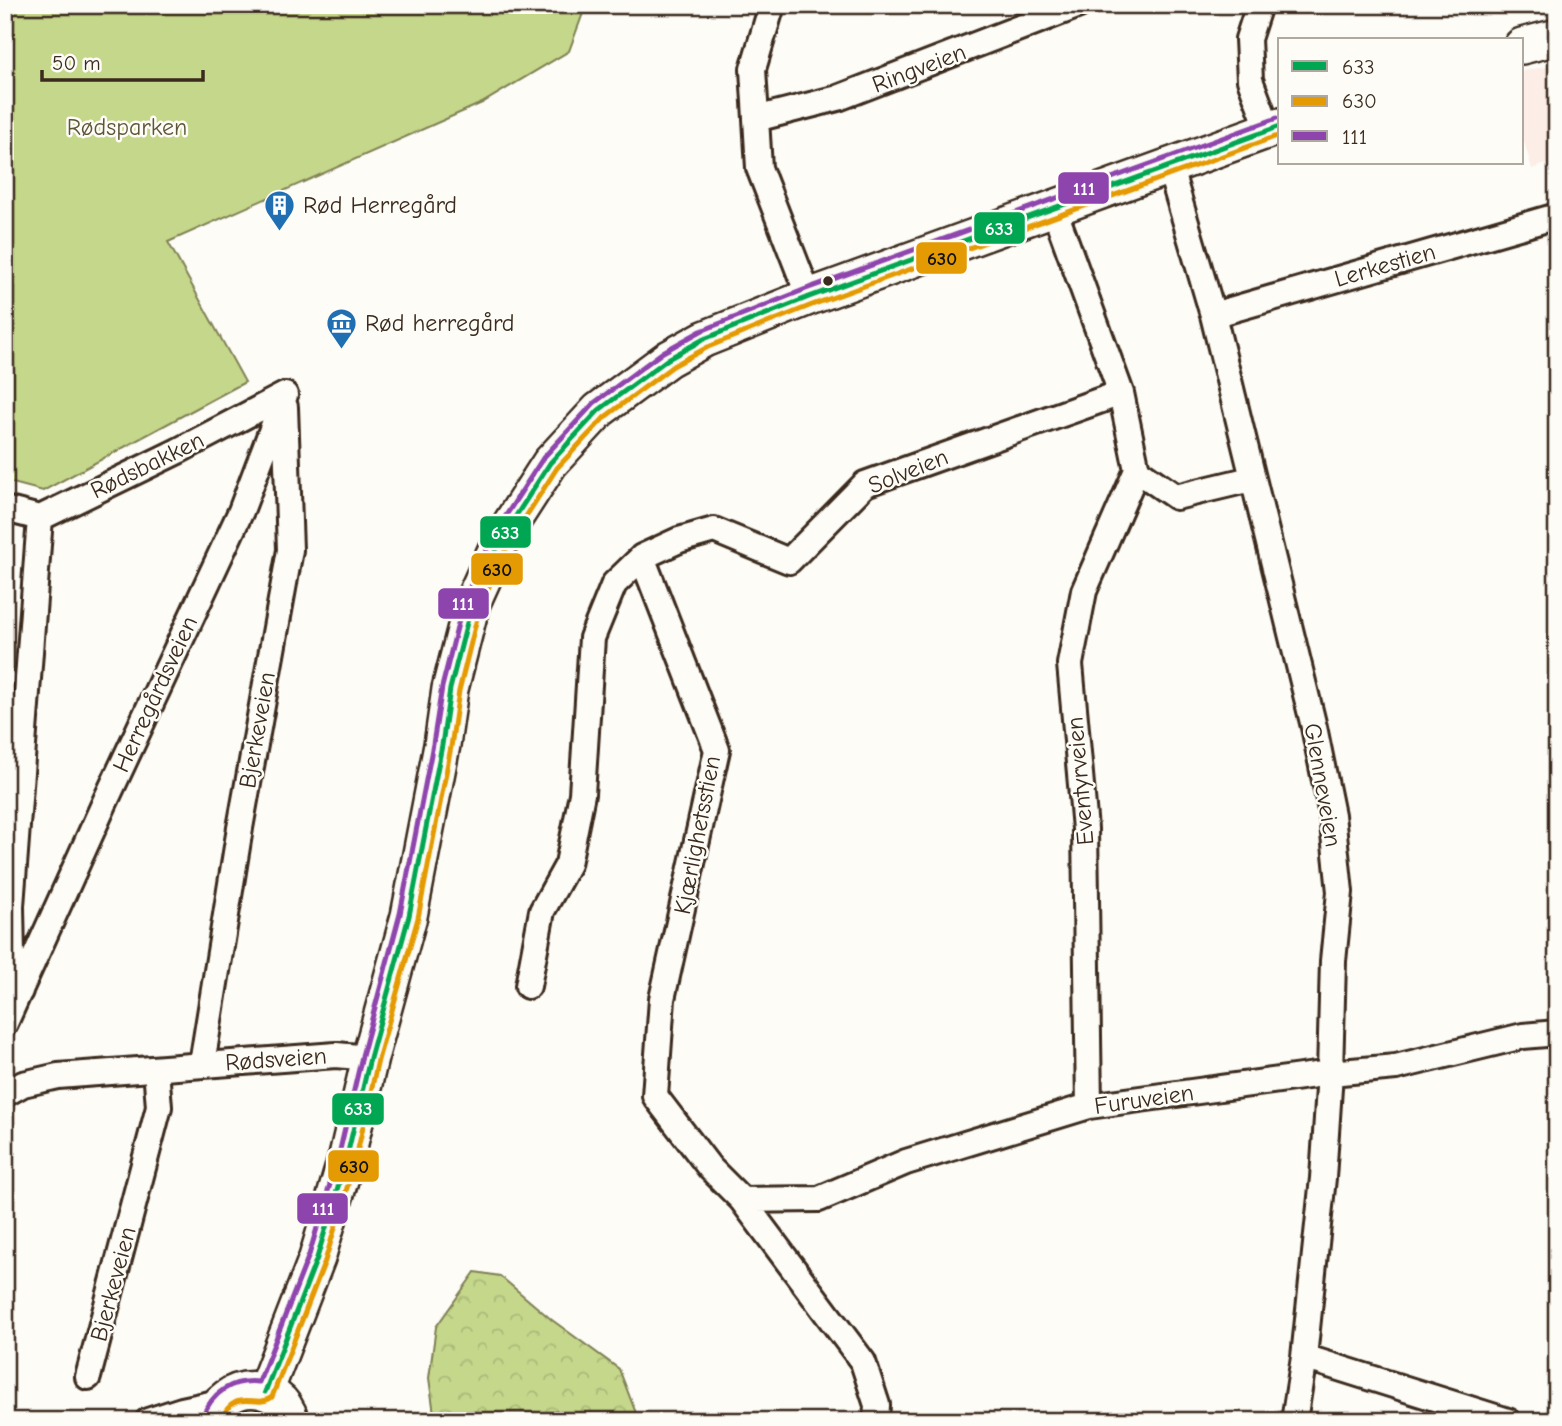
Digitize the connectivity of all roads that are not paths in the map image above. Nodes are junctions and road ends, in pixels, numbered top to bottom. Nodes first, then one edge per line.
1 (772, 5) edge
2 (1079, 5) edge
3 (1259, 5) edge
4 (1557, 37) edge
5 (1524, 45) edge
6 (756, 119) junction
7 (1275, 128) edge
8 (1168, 165) junction
9 (1054, 209) junction
10 (1557, 216) edge
11 (809, 297) junction
12 (1213, 315) junction
13 (1121, 393) junction
14 (285, 395) junction
15 (1138, 470) junction
16 (1251, 479) junction
17 (5, 509) edge
18 (40, 518) junction
19 (642, 557) junction
20 (528, 986) dead end
21 (20, 991) junction
22 (5, 1023) edge
23 (1557, 1033) edge
24 (370, 1058) junction
25 (202, 1064) junction
26 (156, 1069) junction
27 (1330, 1073) junction
28 (5, 1094) edge
29 (1089, 1106) junction
30 (741, 1200) junction
31 (1304, 1357) junction
32 (88, 1377) dead end
33 (265, 1392) junction
34 (214, 1412) edge
35 (148, 1421) edge
36 (290, 1421) edge
37 (876, 1421) edge
38 (1294, 1421) edge
39 (1508, 1421) edge

1 - 6 street
2 - 6 street, Ringveien
3 - 7 street
4 - 5 highway
6 - 11 street
7 - 8 highway
8 - 9 highway
8 - 12 street, Glenneveien
9 - 11 highway
9 - 13 street
10 - 12 street, Lerkestien
11 - 24 highway
12 - 16 street, Glenneveien
13 - 15 street
13 - 19 street, Solveien
14 - 18 street, Rødsbakken
14 - 21 street, Herregårdsveien
14 - 25 street, Bjerkeveien
15 - 16 street
15 - 29 street, Eventyrveien
16 - 27 street, Glenneveien
17 - 18 street
18 - 21 street
19 - 20 street
19 - 30 street, Kjærlighetsstien
21 - 22 street
23 - 27 street, Furuveien
24 - 25 street, Rødsveien
24 - 33 highway
25 - 26 street, Rødsveien
26 - 28 street, Rødsveien
26 - 32 street, Bjerkeveien
27 - 29 street, Furuveien
27 - 31 street, Glenneveien
29 - 30 street, Furuveien
30 - 37 street, Kjærlighetsstien
31 - 38 street, Glenneveien
31 - 39 street
33 - 34 highway
33 - 36 highway
34 - 35 street

